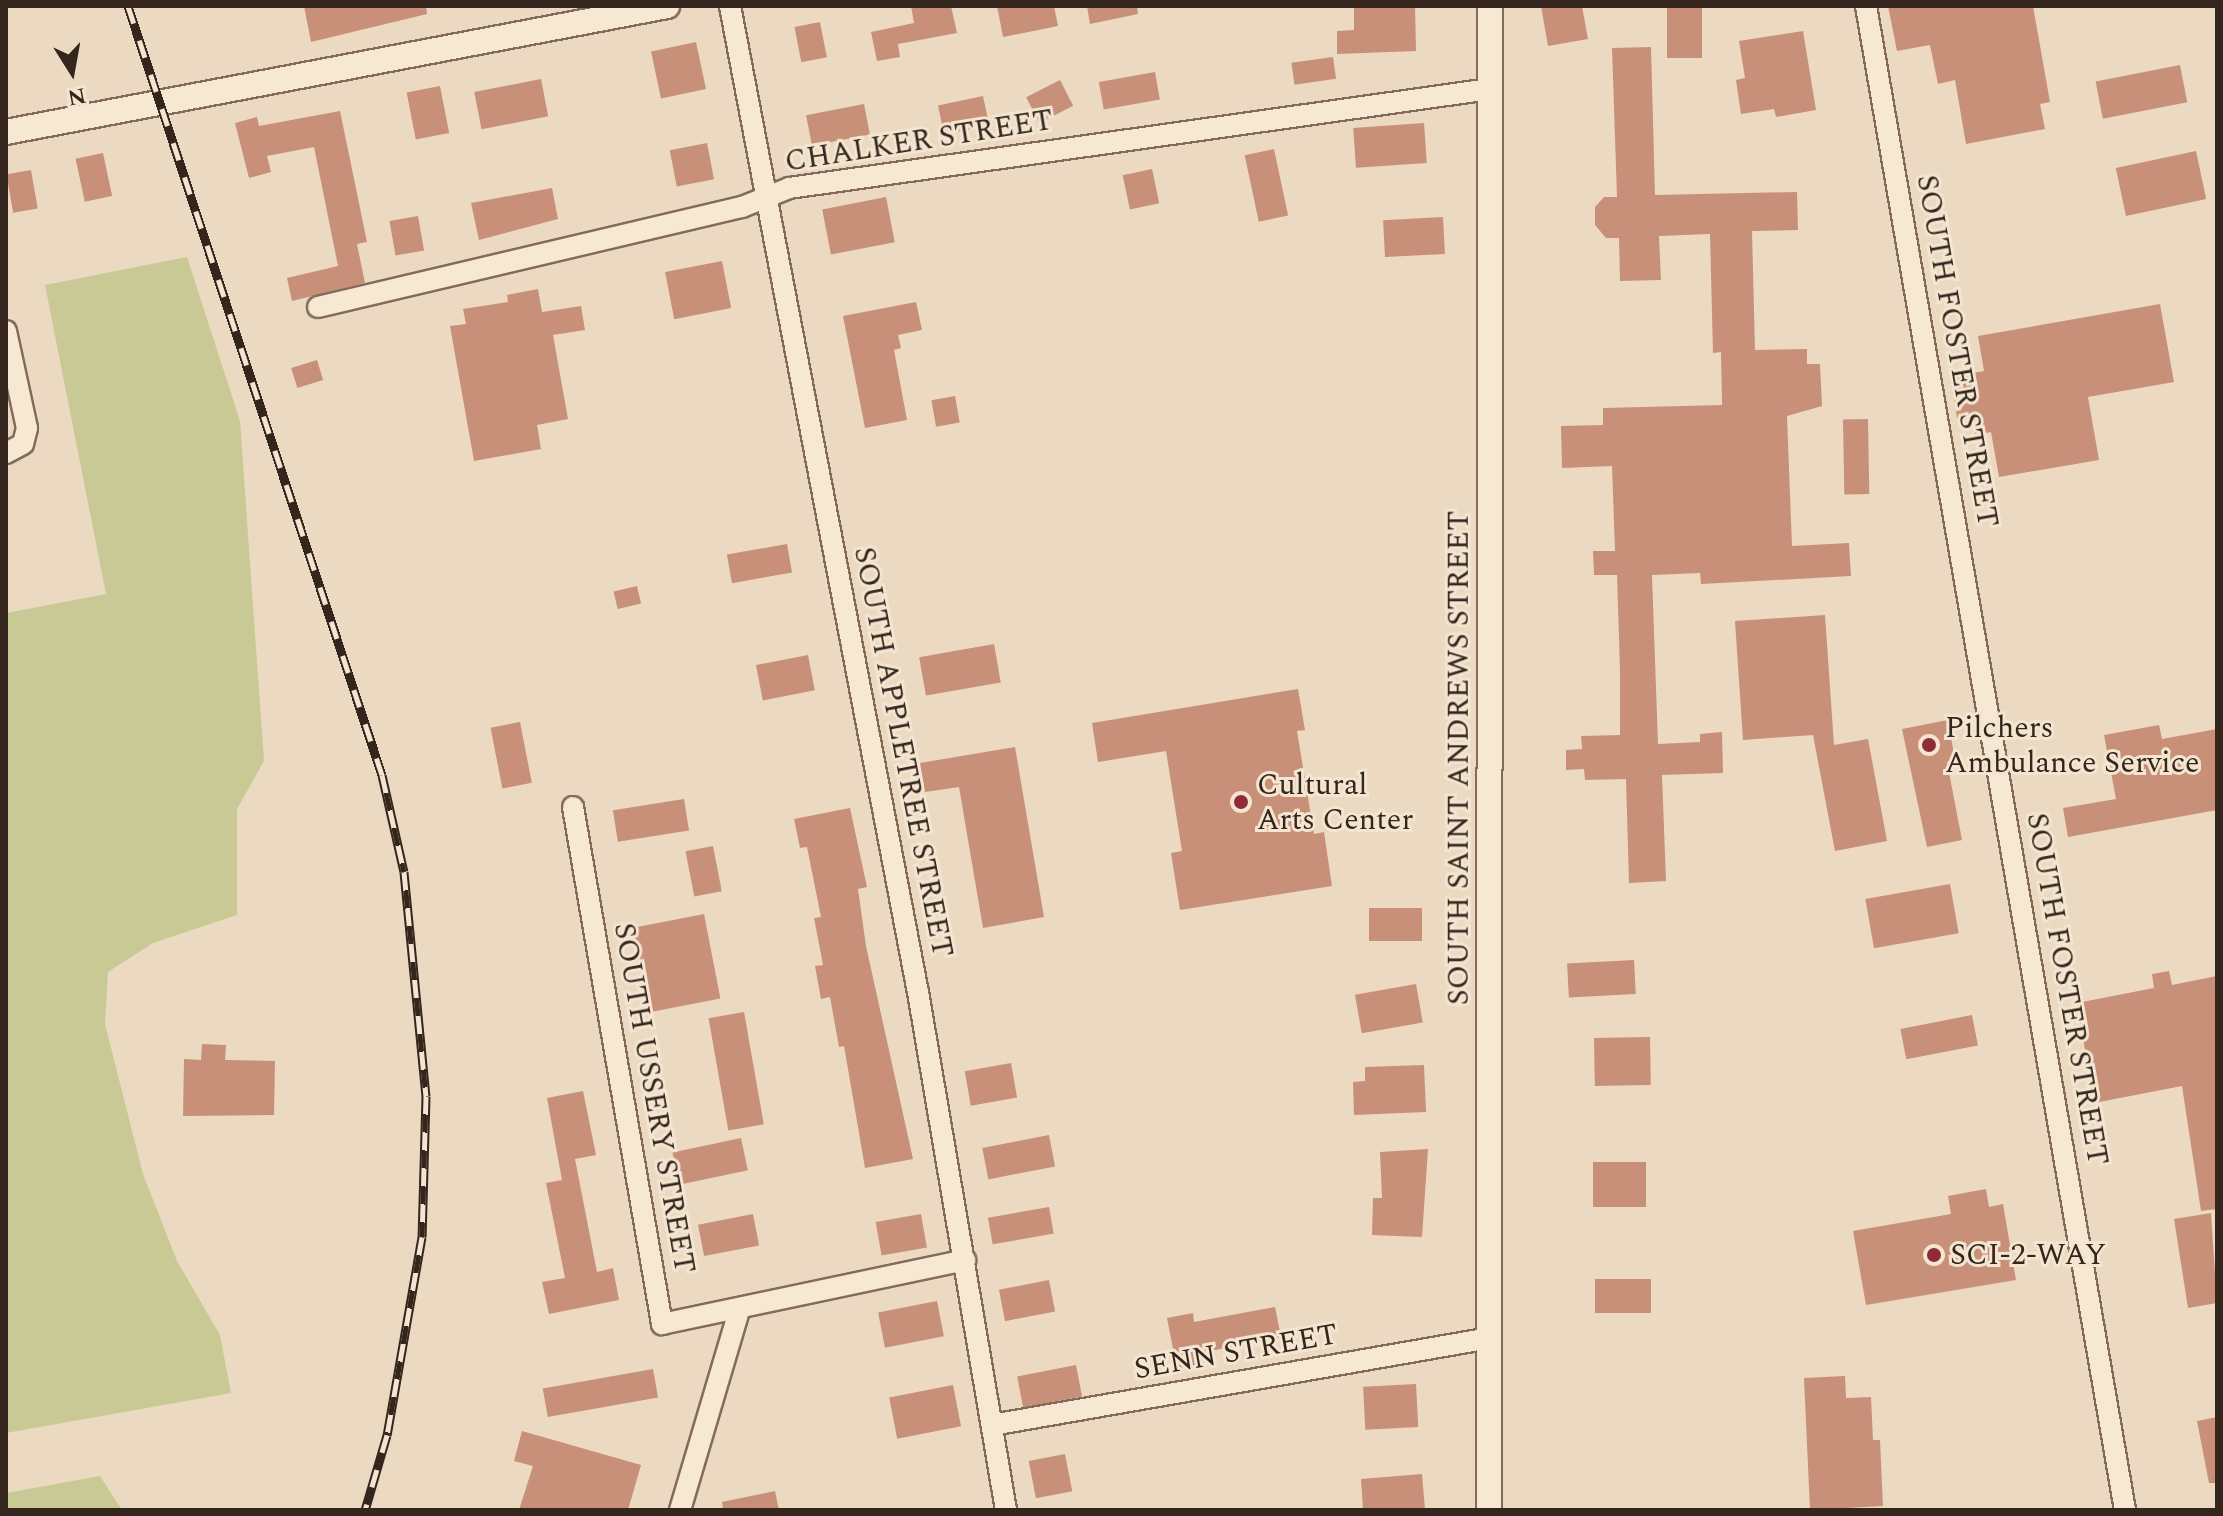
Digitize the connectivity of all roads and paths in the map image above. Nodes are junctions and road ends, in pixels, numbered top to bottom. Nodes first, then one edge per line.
1 (667, 6) edge
2 (730, 6) edge
3 (1490, 6) edge
4 (1866, 6) edge
5 (1490, 89) junction
6 (6, 132) edge
7 (767, 197) junction
8 (318, 307) dead end
9 (6, 331) edge
10 (15, 448) edge
11 (573, 807) dead end
12 (965, 1260) junction
13 (739, 1311) junction
14 (1490, 1338) junction
15 (992, 1425) junction
16 (680, 1510) edge
17 (1006, 1510) edge
18 (1489, 1510) edge
19 (2125, 1510) edge

1 - 6 street
2 - 7 street, SOUTH APPLETREE STREET
3 - 5 street, SOUTH SAINT ANDREWS STREET
4 - 19 street, SOUTH FOSTER STREET
5 - 7 street, CHALKER STREET
5 - 14 street, SOUTH SAINT ANDREWS STREET
7 - 8 street, CHALKER STREET
7 - 12 street, SOUTH APPLETREE STREET
9 - 10 street
11 - 13 street, SOUTH USSERY STREET
12 - 13 street, SOUTH USSERY STREET
12 - 15 street, SOUTH APPLETREE STREET
13 - 16 street
14 - 15 street, SENN STREET
14 - 18 street, SOUTH SAINT ANDREWS STREET
15 - 17 street, SOUTH APPLETREE STREET

